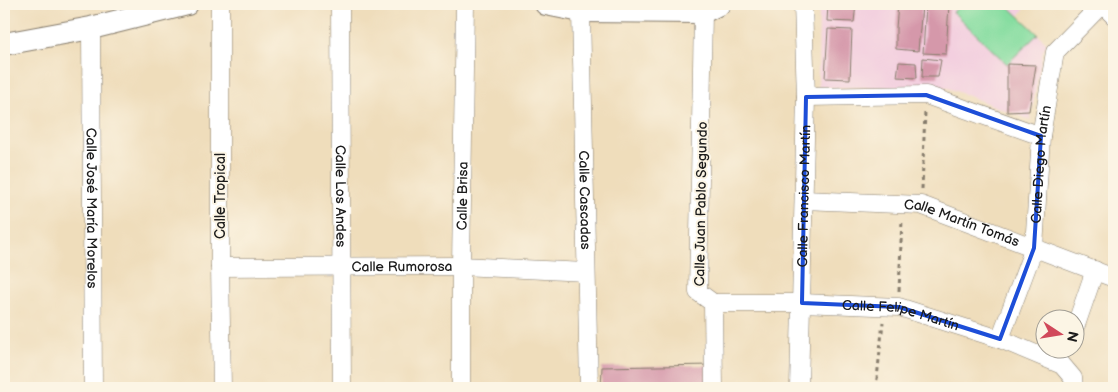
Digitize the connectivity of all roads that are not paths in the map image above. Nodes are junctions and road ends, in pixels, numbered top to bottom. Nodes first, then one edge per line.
1 (187, 4) edge
2 (220, 4) edge
3 (340, 4) edge
4 (465, 4) edge
5 (546, 4) edge
6 (802, 4) edge
7 (1102, 4) edge
8 (711, 8) edge
9 (581, 11) junction
10 (1114, 16) edge
11 (91, 28) junction
12 (4, 44) edge
13 (806, 97) junction
14 (1041, 136) junction
15 (804, 200) junction
16 (1034, 248) junction
17 (341, 266) junction
18 (461, 266) junction
19 (220, 267) junction
20 (1095, 270) junction
21 (586, 272) junction
22 (1114, 278) edge
23 (713, 303) junction
24 (802, 303) junction
25 (1081, 310) edge
26 (1000, 339) junction
27 (1074, 383) edge
28 (93, 388) edge
29 (222, 388) edge
30 (342, 388) edge
31 (461, 388) edge
32 (589, 388) edge
33 (714, 388) edge
34 (800, 388) edge

1 - 11 street
2 - 19 street, Calle Tropical
3 - 17 street, Calle Los Andes
4 - 18 street, Calle Brisa
5 - 9 street
6 - 13 street, Calle Francisco Martín
7 - 10 street
7 - 14 street, Calle Diego Martín
8 - 9 street
8 - 23 street, Calle Juan Pablo Segundo
9 - 21 street, Calle Cascadas
11 - 12 street
11 - 28 street, Calle José María Morelos
13 - 14 street
13 - 15 street, Calle Francisco Martín
14 - 16 street, Calle Diego Martín
15 - 16 street, Calle Martín Tomás
15 - 24 street, Calle Francisco Martín
16 - 20 street, Calle Martín Tomás
16 - 26 street, Calle Diego Martín
17 - 18 street, Calle Rumorosa
17 - 19 street, Calle Rumorosa
17 - 30 street, Calle Los Andes
18 - 21 street, Calle Rumorosa
18 - 31 street, Calle Brisa
19 - 29 street, Calle Tropical
20 - 22 street, Calle Martín Tomás
20 - 25 street
21 - 32 street, Calle Cascadas
23 - 24 street, Calle Felipe Martín
23 - 33 street, Calle Juan Pablo Segundo
24 - 26 street, Calle Felipe Martín
24 - 34 street, Calle Francisco Martín
26 - 27 street, Calle Felipe Martín

